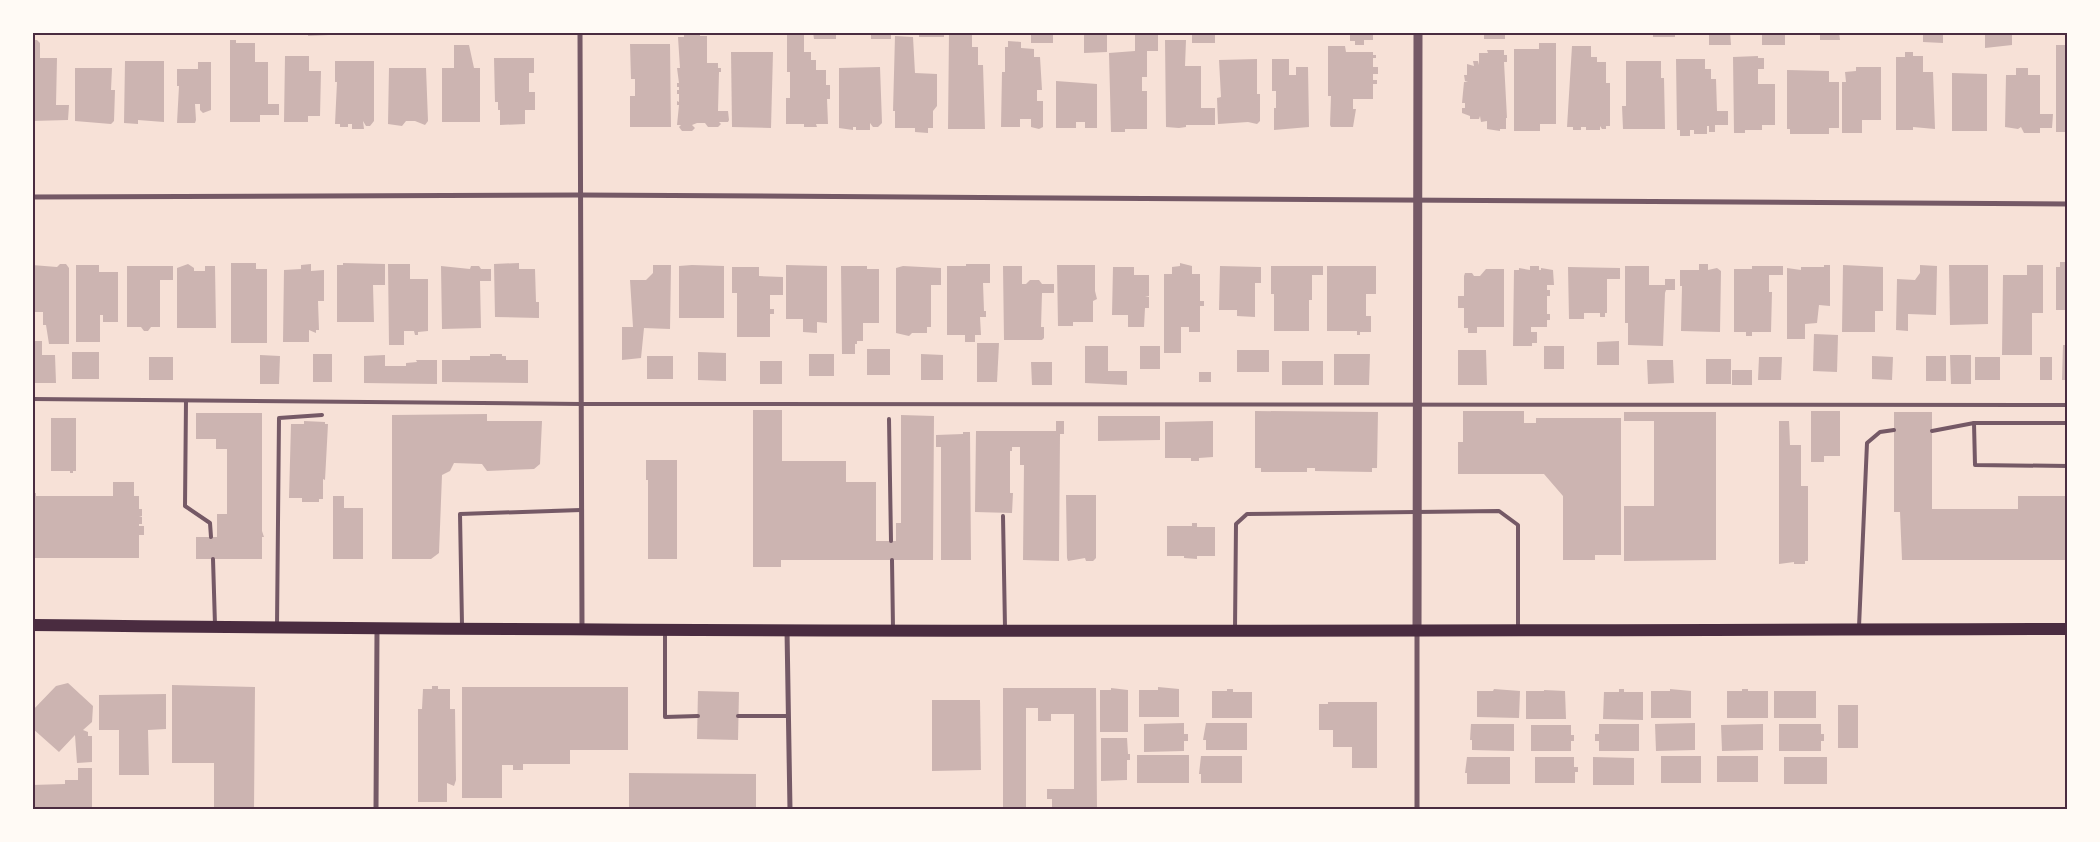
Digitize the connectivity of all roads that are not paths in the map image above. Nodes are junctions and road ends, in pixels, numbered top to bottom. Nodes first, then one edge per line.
1 (580, 32) edge
2 (1418, 32) edge
3 (580, 195) junction
4 (32, 197) edge
5 (1418, 199) junction
6 (2068, 204) edge
7 (32, 399) edge
8 (186, 401) junction
9 (581, 404) junction
10 (1418, 405) junction
11 (2068, 406) edge
12 (322, 415) dead end
13 (889, 419) dead end
14 (1974, 423) junction
15 (2068, 423) edge
16 (1894, 430) dead end
17 (1932, 431) dead end
18 (2068, 466) edge
19 (581, 510) junction
20 (1418, 511) junction
21 (1003, 516) dead end
22 (211, 537) dead end
23 (891, 540) dead end
24 (213, 559) dead end
25 (892, 560) dead end
26 (32, 625) edge
27 (216, 627) junction
28 (277, 628) junction
29 (2068, 628) edge
30 (377, 629) junction
31 (462, 629) junction
32 (582, 629) junction
33 (664, 629) junction
34 (787, 630) junction
35 (893, 630) junction
36 (1005, 630) junction
37 (1859, 630) junction
38 (1235, 631) junction
39 (1518, 631) junction
40 (1417, 632) junction
41 (698, 716) dead end
42 (738, 716) dead end
43 (788, 716) junction
44 (376, 810) edge
45 (790, 810) edge
46 (1417, 810) edge

1 - 3 street
2 - 5 street
3 - 4 street
3 - 5 street
3 - 9 street
5 - 6 street
5 - 10 street
7 - 8 lane
8 - 9 lane
8 - 22 lane
9 - 10 lane
9 - 19 street
10 - 11 lane
10 - 20 street
12 - 28 lane
13 - 23 lane
14 - 15 lane
14 - 17 lane
14 - 18 lane
16 - 37 lane
19 - 31 lane
19 - 32 street
20 - 38 lane
20 - 39 lane
20 - 40 street
21 - 36 lane
24 - 27 lane
25 - 35 lane
26 - 27 main road
27 - 28 main road
28 - 30 main road
29 - 37 main road
30 - 31 main road
30 - 44 street
31 - 32 main road
32 - 33 main road
33 - 34 main road
33 - 41 lane
34 - 35 main road
34 - 43 street
35 - 36 main road
36 - 38 main road
37 - 39 main road
38 - 40 main road
39 - 40 main road
40 - 46 street
42 - 43 lane
43 - 45 street

